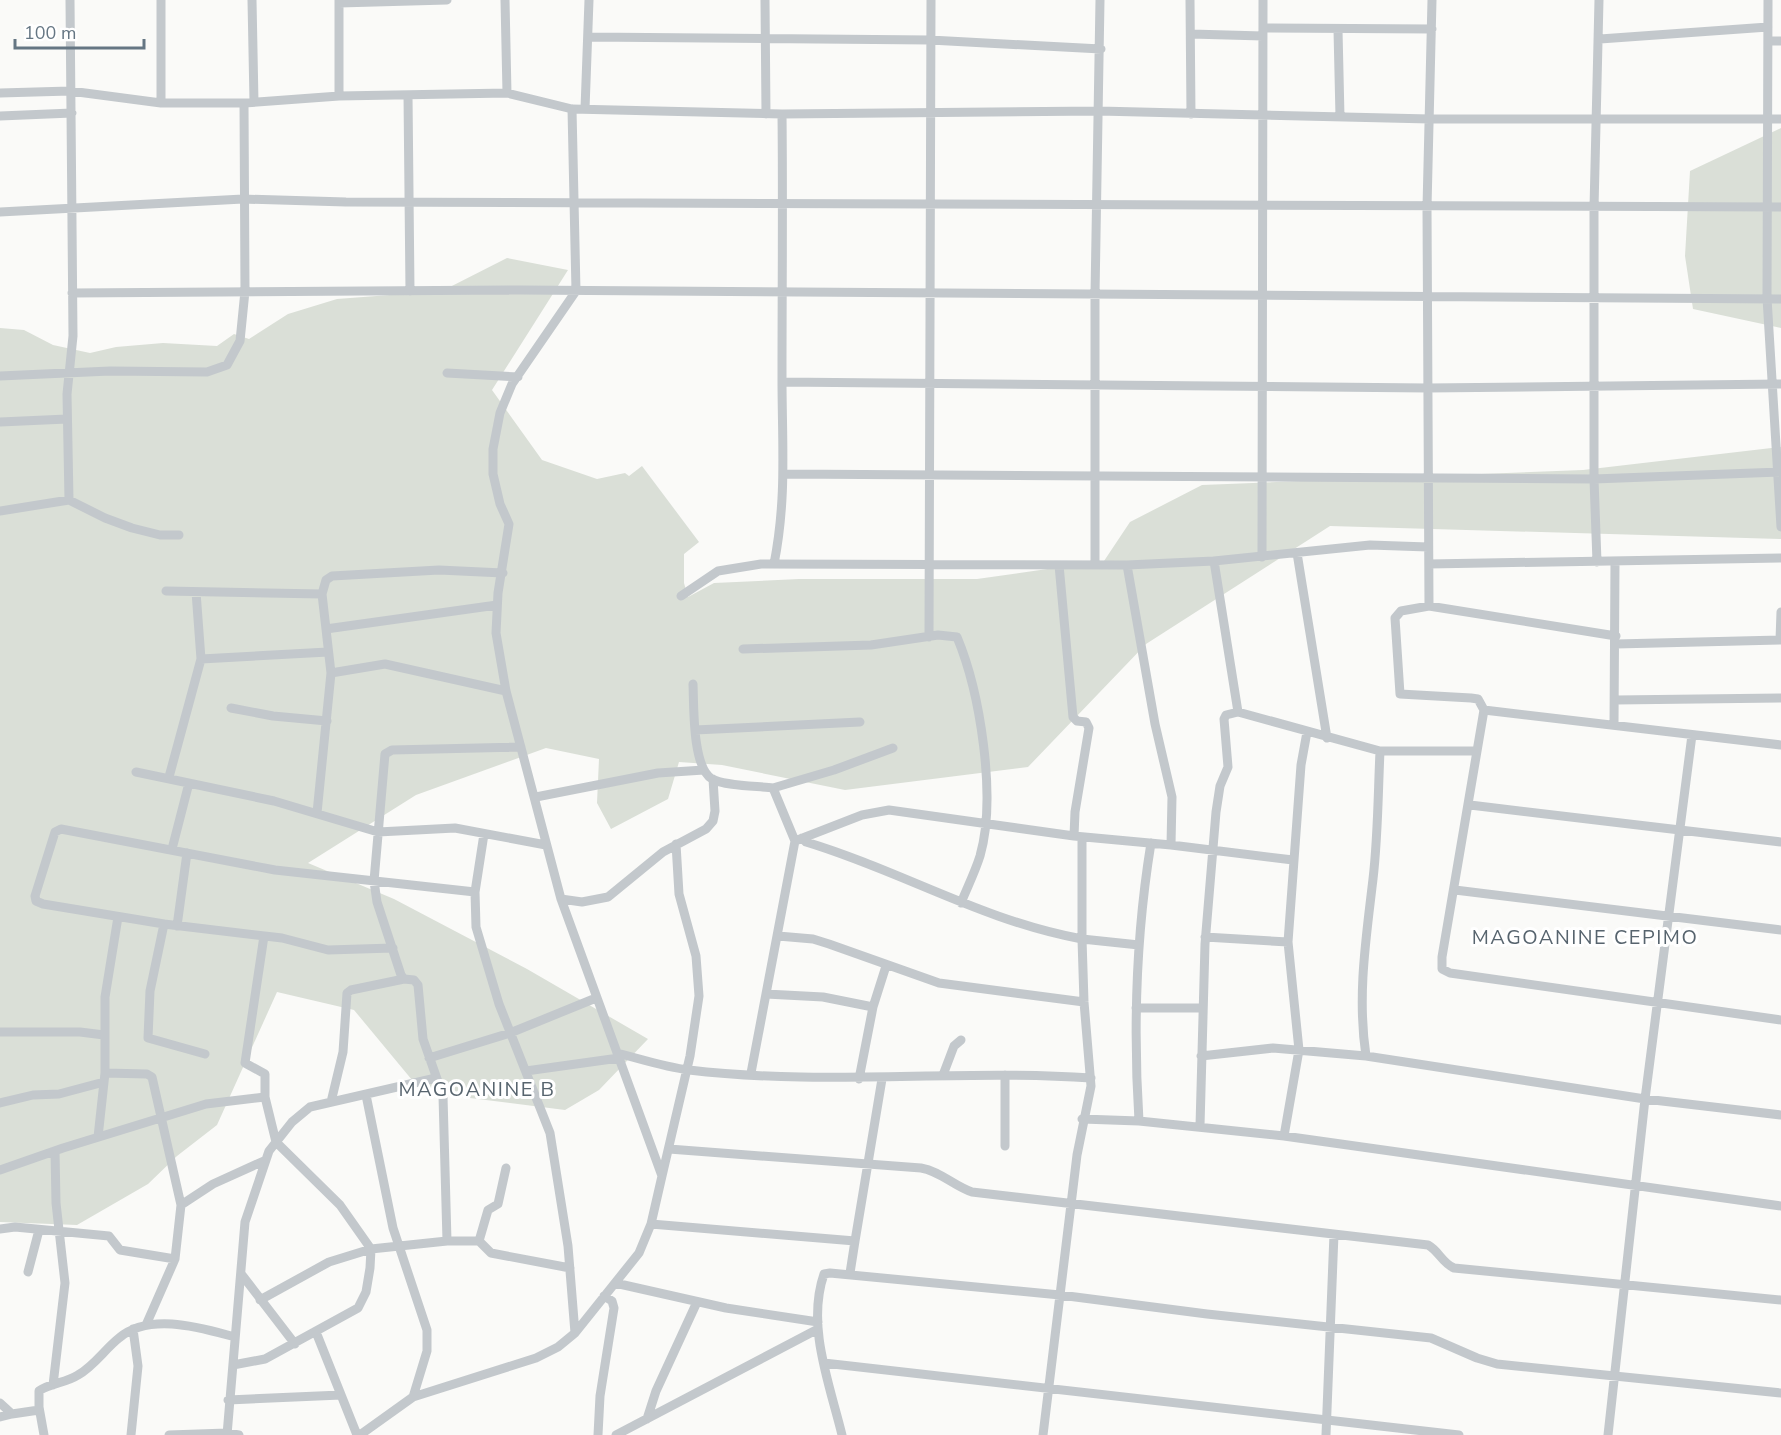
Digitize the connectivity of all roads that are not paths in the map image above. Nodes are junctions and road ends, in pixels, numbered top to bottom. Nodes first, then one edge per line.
1 (70, 0) edge
2 (162, 0) edge
3 (252, 0) edge
4 (447, 0) edge
5 (505, 0) edge
6 (588, 0) edge
7 (765, 0) edge
8 (931, 0) edge
9 (1100, 0) edge
10 (1190, 0) edge
11 (1263, 0) edge
12 (1432, 0) edge
13 (1599, 0) edge
14 (1768, 0) edge
15 (339, 2) edge
16 (1768, 27) junction
17 (1432, 29) junction
18 (1338, 30) junction
19 (1263, 32) junction
20 (1191, 34) junction
21 (589, 37) junction
22 (1600, 39) junction
23 (765, 40) junction
24 (930, 40) junction
25 (1768, 41) junction
26 (1781, 41) edge
27 (1101, 49) junction
28 (70, 91) junction
29 (0, 93) edge
30 (507, 93) junction
31 (408, 95) junction
32 (339, 96) junction
33 (254, 102) junction
34 (161, 103) junction
35 (244, 103) junction
36 (572, 109) junction
37 (585, 109) junction
38 (1099, 111) junction
39 (72, 113) junction
40 (766, 114) junction
41 (783, 114) junction
42 (930, 114) junction
43 (1191, 114) junction
44 (0, 116) edge
45 (1264, 116) junction
46 (1340, 117) junction
47 (1597, 118) junction
48 (1430, 119) junction
49 (1768, 119) junction
50 (1781, 119) edge
51 (243, 199) junction
52 (410, 202) junction
53 (575, 202) junction
54 (783, 203) junction
55 (930, 205) junction
56 (1097, 205) junction
57 (1263, 205) junction
58 (72, 207) junction
59 (1427, 207) junction
60 (1781, 207) edge
61 (1594, 208) junction
62 (1767, 208) junction
63 (0, 212) edge
64 (245, 291) junction
65 (410, 291) junction
66 (576, 291) junction
67 (72, 293) junction
68 (782, 293) junction
69 (931, 294) junction
70 (1095, 295) junction
71 (1263, 296) junction
72 (1428, 297) junction
73 (1594, 298) junction
74 (1767, 298) junction
75 (1781, 299) edge
76 (69, 372) junction
77 (447, 373) dead end
78 (0, 376) edge
79 (518, 376) junction
80 (782, 382) junction
81 (931, 382) junction
82 (1097, 385) junction
83 (1263, 385) junction
84 (1776, 385) edge
85 (1595, 386) junction
86 (1428, 387) junction
87 (68, 419) junction
88 (0, 422) edge
89 (1779, 472) edge
90 (785, 474) junction
91 (929, 475) junction
92 (1095, 475) junction
93 (1261, 477) junction
94 (1428, 478) junction
95 (1594, 479) junction
96 (69, 500) junction
97 (0, 511) edge
98 (1781, 527) edge
99 (179, 535) dead end
100 (1428, 547) junction
101 (1297, 552) junction
102 (1262, 557) junction
103 (1781, 558) edge
104 (1214, 561) junction
105 (1597, 562) junction
106 (1615, 562) junction
107 (774, 564) junction
108 (930, 564) junction
109 (1095, 564) junction
110 (1429, 564) junction
111 (1059, 565) junction
112 (1127, 565) junction
113 (502, 573) junction
114 (166, 591) dead end
115 (196, 592) junction
116 (322, 594) junction
117 (681, 596) dead end
118 (497, 605) junction
119 (1429, 606) junction
120 (1781, 612) edge
121 (326, 629) junction
122 (929, 638) junction
123 (1616, 640) junction
124 (1780, 640) edge
125 (743, 649) dead end
126 (328, 652) junction
127 (201, 659) junction
128 (332, 673) junction
129 (693, 684) dead end
130 (506, 691) junction
131 (1781, 698) edge
132 (1616, 700) junction
133 (231, 708) dead end
134 (1484, 710) junction
135 (1238, 712) junction
136 (327, 721) junction
137 (860, 722) dead end
138 (1614, 725) junction
139 (695, 730) junction
140 (1307, 732) junction
141 (1692, 735) junction
142 (1327, 738) junction
143 (1781, 745) edge
144 (521, 747) junction
145 (893, 748) dead end
146 (1476, 751) junction
147 (1380, 752) junction
148 (704, 770) junction
149 (136, 772) dead end
150 (169, 777) junction
151 (713, 779) junction
152 (189, 783) junction
153 (773, 788) junction
154 (536, 797) junction
155 (1470, 805) junction
156 (316, 813) junction
157 (986, 823) junction
158 (1678, 831) junction
159 (378, 832) junction
160 (484, 834) junction
161 (1078, 837) junction
162 (799, 839) junction
163 (1781, 842) edge
164 (1151, 843) junction
165 (676, 844) junction
166 (546, 845) junction
167 (1171, 845) junction
168 (172, 849) junction
169 (1212, 852) junction
170 (187, 853) junction
171 (1293, 860) junction
172 (374, 881) junction
173 (1455, 890) junction
174 (475, 891) junction
175 (561, 899) junction
176 (961, 903) junction
177 (1667, 916) junction
178 (118, 917) junction
179 (164, 924) junction
180 (177, 926) junction
181 (1781, 930) edge
182 (264, 936) junction
183 (778, 936) junction
184 (1205, 937) junction
185 (1083, 939) junction
186 (1288, 942) junction
187 (1139, 945) junction
188 (393, 948) junction
189 (886, 966) junction
190 (405, 979) junction
191 (766, 994) junction
192 (596, 998) junction
193 (1084, 1002) junction
194 (1657, 1004) junction
195 (873, 1007) junction
196 (1136, 1008) junction
197 (1202, 1008) junction
198 (1781, 1020) edge
199 (0, 1032) edge
200 (510, 1034) junction
201 (104, 1035) junction
202 (961, 1040) dead end
203 (1299, 1050) junction
204 (205, 1054) dead end
205 (618, 1055) junction
206 (1201, 1056) junction
207 (1366, 1056) junction
208 (429, 1058) junction
209 (687, 1070) junction
210 (526, 1071) junction
211 (751, 1073) junction
212 (943, 1075) junction
213 (1005, 1075) junction
214 (104, 1077) junction
215 (436, 1078) junction
216 (1091, 1078) junction
217 (859, 1079) junction
218 (882, 1079) junction
219 (366, 1095) junction
220 (265, 1097) junction
221 (1645, 1099) junction
222 (331, 1101) junction
223 (0, 1103) edge
224 (1781, 1115) edge
225 (1082, 1119) junction
226 (160, 1120) junction
227 (1139, 1120) junction
228 (1200, 1126) junction
229 (1284, 1136) junction
230 (98, 1137) junction
231 (276, 1142) junction
232 (1005, 1146) dead end
233 (669, 1149) junction
234 (55, 1151) junction
235 (266, 1160) junction
236 (870, 1164) junction
237 (506, 1168) dead end
238 (0, 1170) edge
239 (662, 1176) junction
240 (1636, 1187) junction
241 (1071, 1204) junction
242 (181, 1205) junction
243 (1781, 1206) edge
244 (651, 1224) junction
245 (0, 1229) edge
246 (39, 1230) junction
247 (60, 1233) junction
248 (1334, 1234) junction
249 (447, 1241) junction
250 (479, 1241) junction
251 (855, 1241) junction
252 (398, 1246) junction
253 (371, 1249) junction
254 (175, 1259) junction
255 (570, 1268) junction
256 (28, 1272) dead end
257 (850, 1273) junction
258 (242, 1275) junction
259 (615, 1283) junction
260 (1626, 1287) junction
261 (1060, 1294) junction
262 (604, 1296) junction
263 (260, 1300) junction
264 (1781, 1300) edge
265 (697, 1302) junction
266 (146, 1325) junction
267 (818, 1326) junction
268 (1329, 1328) junction
269 (133, 1329) junction
270 (316, 1332) junction
271 (575, 1333) junction
272 (235, 1337) junction
273 (295, 1344) junction
274 (824, 1363) junction
275 (232, 1365) junction
276 (1616, 1377) junction
277 (53, 1385) junction
278 (1049, 1387) junction
279 (1781, 1393) edge
280 (341, 1395) junction
281 (413, 1397) junction
282 (228, 1400) junction
283 (0, 1402) edge
284 (39, 1410) junction
285 (12, 1414) junction
286 (0, 1418) edge
287 (647, 1419) junction
288 (1327, 1420) junction
289 (227, 1434) edge
290 (44, 1435) edge
291 (131, 1435) edge
292 (169, 1435) edge
293 (239, 1435) edge
294 (358, 1435) edge
295 (598, 1435) edge
296 (616, 1435) edge
297 (842, 1435) edge
298 (1043, 1435) edge
299 (1326, 1435) edge
300 (1459, 1435) edge
301 (1608, 1435) edge

1 - 28 street
2 - 34 street
3 - 33 street
4 - 15 street
5 - 30 street
6 - 21 street
7 - 23 street
8 - 24 street
9 - 27 street
10 - 20 street
11 - 19 street
12 - 17 street
13 - 22 street
14 - 16 street
15 - 32 street
16 - 22 street
16 - 25 street
17 - 18 street
17 - 48 street
18 - 19 street
18 - 46 street
19 - 20 street
19 - 45 street
20 - 43 street
21 - 23 street
21 - 37 street
22 - 47 street
23 - 24 street
23 - 40 street
24 - 27 street
24 - 42 street
25 - 26 street
25 - 49 street
27 - 38 street
28 - 29 street
28 - 34 street
28 - 39 street
30 - 31 street
30 - 36 street
31 - 32 street
31 - 52 street
32 - 33 street
33 - 35 street
34 - 35 street
35 - 51 street
36 - 37 street
36 - 53 street
37 - 40 street
38 - 42 street
38 - 43 street
38 - 56 street
39 - 44 street
39 - 58 street
40 - 41 street
41 - 42 street
41 - 54 street
42 - 55 street
43 - 45 street
45 - 46 street
45 - 57 street
46 - 48 street
47 - 48 street
47 - 49 street
47 - 61 street
48 - 59 street
49 - 50 street
49 - 62 street
51 - 52 street
51 - 58 street
51 - 64 street
52 - 53 street
52 - 65 street
53 - 54 street
53 - 66 street
54 - 55 street
54 - 68 street
55 - 56 street
55 - 69 street
56 - 57 street
56 - 70 street
57 - 59 street
57 - 71 street
58 - 63 street
58 - 67 street
59 - 61 street
59 - 72 street
60 - 62 street
61 - 62 street
61 - 73 street
62 - 74 street
64 - 65 street
64 - 67 street
64 - 76 street
65 - 66 street
66 - 68 street
66 - 79 street
67 - 76 street
68 - 69 street
68 - 80 street
69 - 70 street
69 - 81 street
70 - 71 street
70 - 82 street
71 - 72 street
71 - 83 street
72 - 73 street
72 - 86 street
73 - 74 street
73 - 85 street
74 - 75 street
74 - 84 street
76 - 78 street
76 - 87 street
77 - 79 street
79 - 113 street
80 - 81 street
80 - 90 street
81 - 82 street
81 - 91 street
82 - 83 street
82 - 92 street
83 - 86 street
83 - 93 street
84 - 85 street
84 - 89 street
85 - 86 street
85 - 95 street
86 - 94 street
87 - 88 street
87 - 96 street
89 - 95 street
89 - 98 street
90 - 91 street
90 - 107 street
91 - 92 street
91 - 108 street
92 - 93 street
92 - 109 street
93 - 94 street
93 - 102 street
94 - 95 street
94 - 100 street
95 - 105 street
96 - 97 street
96 - 99 street
100 - 101 street
100 - 110 street
101 - 102 street
101 - 142 street
102 - 104 street
103 - 106 street
104 - 112 street
104 - 135 street
105 - 106 street
105 - 110 street
106 - 123 street
107 - 108 street
107 - 117 street
108 - 111 street
108 - 122 street
109 - 111 street
109 - 112 street
110 - 119 street
111 - 161 street
112 - 167 street
113 - 116 street
113 - 118 street
114 - 115 street
115 - 116 street
115 - 127 street
116 - 121 street
118 - 121 street
118 - 130 street
119 - 123 street
119 - 134 street
120 - 124 street
121 - 126 street
122 - 125 street
122 - 157 street
123 - 124 street
123 - 132 street
126 - 127 street
126 - 128 street
127 - 150 street
128 - 130 street
128 - 136 street
129 - 139 street
130 - 144 street
131 - 132 street
132 - 138 street
133 - 136 street
134 - 138 street
134 - 146 street
135 - 140 street
135 - 169 street
136 - 156 street
137 - 139 street
138 - 141 street
139 - 148 street
140 - 142 street
140 - 171 street
141 - 143 street
141 - 158 street
142 - 147 street
144 - 154 street
144 - 159 street
145 - 153 street
146 - 147 street
146 - 155 street
147 - 207 street
148 - 151 street
148 - 154 street
149 - 150 street
150 - 152 street
151 - 153 street
151 - 165 street
152 - 156 street
152 - 168 street
153 - 162 street
154 - 166 street
155 - 158 street
155 - 173 street
156 - 159 street
157 - 161 street
157 - 162 street
157 - 176 street
158 - 163 street
158 - 177 street
159 - 160 street
159 - 172 street
160 - 166 street
160 - 174 street
161 - 164 street
161 - 185 street
162 - 176 street
162 - 183 street
164 - 167 street
164 - 187 street
165 - 175 street
165 - 209 street
166 - 175 street
167 - 169 street
168 - 170 street
168 - 178 street
169 - 171 street
169 - 184 street
170 - 172 street
170 - 180 street
171 - 186 street
172 - 174 street
172 - 188 street
173 - 177 street
173 - 194 street
174 - 200 street
175 - 192 street
176 - 185 street
177 - 181 street
177 - 194 street
178 - 179 street
178 - 201 street
179 - 180 street
179 - 204 street
180 - 182 street
182 - 188 street
182 - 220 street
183 - 189 street
183 - 191 street
184 - 186 street
184 - 197 street
185 - 187 street
185 - 193 street
186 - 203 street
187 - 196 street
188 - 190 street
189 - 193 street
189 - 195 street
190 - 208 street
190 - 222 street
191 - 195 street
191 - 211 street
192 - 200 street
192 - 205 street
193 - 216 street
194 - 198 street
194 - 221 street
195 - 217 street
196 - 197 street
196 - 227 street
197 - 206 street
199 - 201 street
200 - 208 street
200 - 210 street
201 - 214 street
202 - 212 street
203 - 206 street
203 - 207 street
203 - 229 street
205 - 209 street
205 - 210 street
205 - 239 street
206 - 228 street
207 - 221 street
208 - 215 street
209 - 211 street
209 - 233 street
210 - 255 street
211 - 217 street
212 - 213 street
212 - 218 street
213 - 216 street
213 - 232 street
214 - 223 street
214 - 226 street
214 - 230 street
215 - 219 street
215 - 249 street
216 - 225 street
217 - 218 street
218 - 236 street
219 - 222 street
219 - 252 street
220 - 226 street
220 - 231 street
221 - 224 street
221 - 240 street
222 - 231 street
225 - 227 street
225 - 241 street
226 - 230 street
226 - 242 street
227 - 228 street
228 - 229 street
229 - 240 street
230 - 234 street
231 - 235 street
231 - 253 street
233 - 236 street
233 - 239 street
234 - 238 street
234 - 247 street
235 - 242 street
235 - 258 street
236 - 241 street
236 - 251 street
237 - 250 street
239 - 244 street
240 - 243 street
240 - 260 street
241 - 248 street
241 - 261 street
242 - 254 street
244 - 251 street
244 - 259 street
245 - 246 street
246 - 247 street
246 - 256 street
247 - 254 street
247 - 277 street
248 - 260 street
248 - 268 street
249 - 250 street
249 - 252 street
250 - 255 street
251 - 257 street
252 - 253 street
252 - 281 street
253 - 263 street
253 - 270 street
254 - 266 street
255 - 271 street
257 - 261 street
257 - 267 street
258 - 263 street
258 - 272 street
259 - 262 street
259 - 265 street
260 - 264 street
260 - 276 street
261 - 268 street
261 - 278 street
262 - 271 street
262 - 295 street
263 - 273 street
265 - 267 street
265 - 287 street
266 - 269 street
266 - 272 street
267 - 274 street
267 - 287 street
268 - 276 street
268 - 288 street
269 - 277 street
269 - 291 street
270 - 273 street
270 - 280 street
271 - 281 street
272 - 275 street
273 - 275 street
274 - 278 street
274 - 297 street
275 - 282 street
276 - 279 street
276 - 301 street
277 - 284 street
278 - 288 street
278 - 298 street
280 - 282 street
280 - 294 street
281 - 294 street
282 - 289 street
283 - 285 street
284 - 285 street
284 - 290 street
285 - 286 street
287 - 296 street
288 - 299 street
288 - 300 street
289 - 292 street
289 - 293 street

